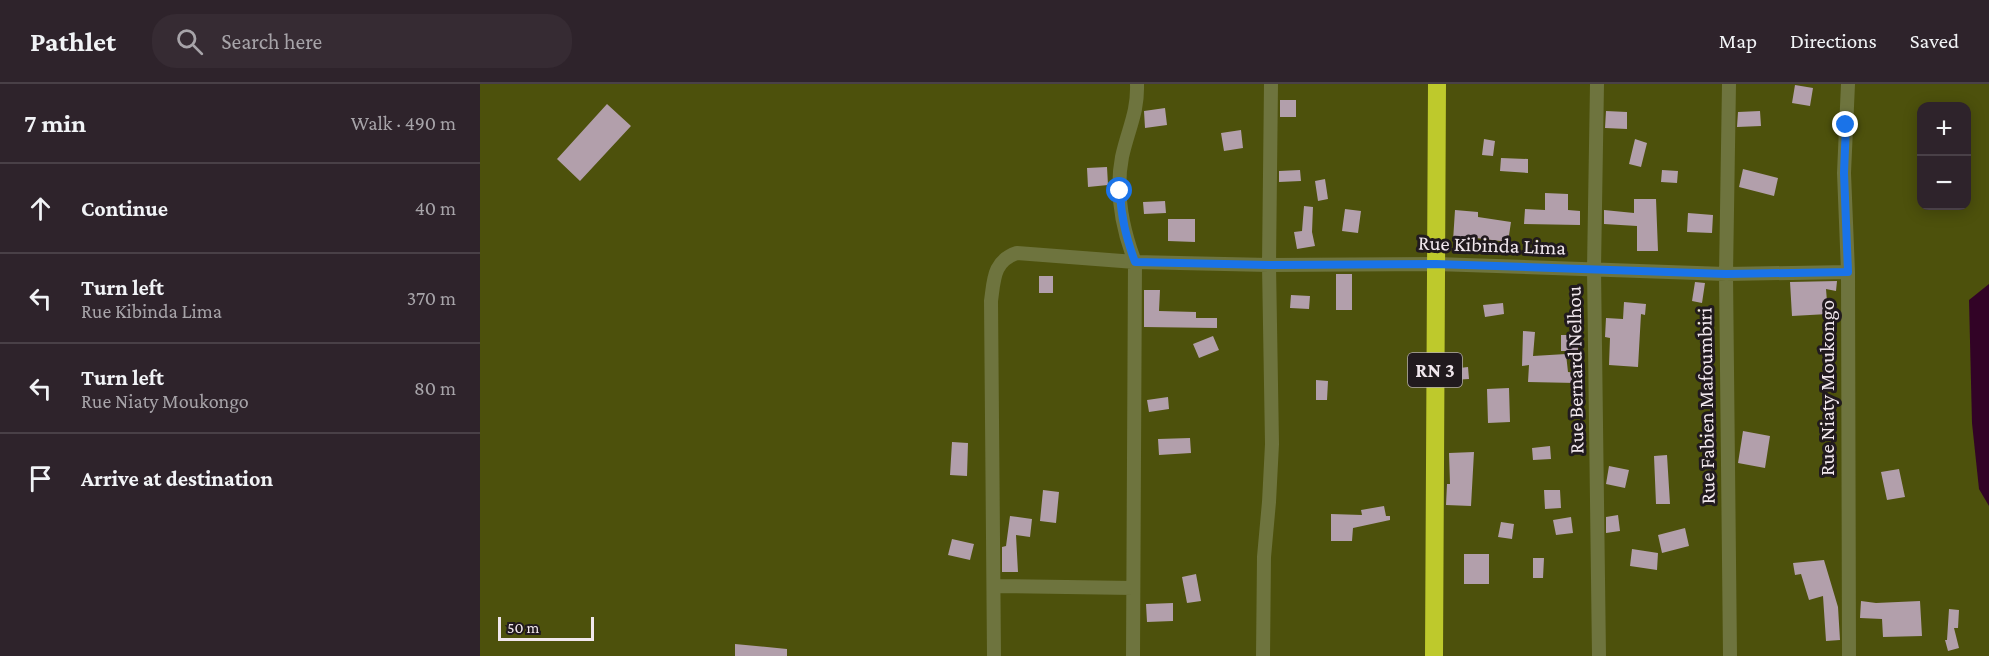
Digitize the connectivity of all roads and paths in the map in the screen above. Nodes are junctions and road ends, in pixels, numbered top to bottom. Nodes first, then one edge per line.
1 (1137, 84) edge
2 (1271, 84) edge
3 (1437, 84) edge
4 (1597, 84) edge
5 (1729, 84) edge
6 (1848, 84) edge
7 (1135, 262) junction
8 (1436, 264) junction
9 (1269, 265) junction
10 (1594, 269) junction
11 (1848, 272) junction
12 (1726, 274) junction
13 (994, 586) junction
14 (1133, 588) junction
15 (994, 656) edge
16 (1133, 656) edge
17 (1263, 656) edge
18 (1434, 656) edge
19 (1599, 656) edge
20 (1730, 656) edge
21 (1850, 656) edge

1 - 7 street
2 - 9 street
3 - 8 highway, RN 3
4 - 10 street, Rue Bernard Nelhou
5 - 12 street, Rue Fabien Mafoumbiri
6 - 11 street, Rue Niaty Moukongo
7 - 9 street, Rue Kibinda Lima
7 - 13 street, Rue Kibinda Lima
7 - 14 street
8 - 9 street, Rue Kibinda Lima
8 - 10 street, Rue Kibinda Lima
8 - 18 highway, RN 3
9 - 17 street
10 - 12 street, Rue Kibinda Lima
10 - 19 street, Rue Bernard Nelhou
11 - 12 street, Rue Kibinda Lima
11 - 21 street, Rue Niaty Moukongo
12 - 20 street, Rue Fabien Mafoumbiri
13 - 14 street
13 - 15 street, Rue Kibinda Lima
14 - 16 street

